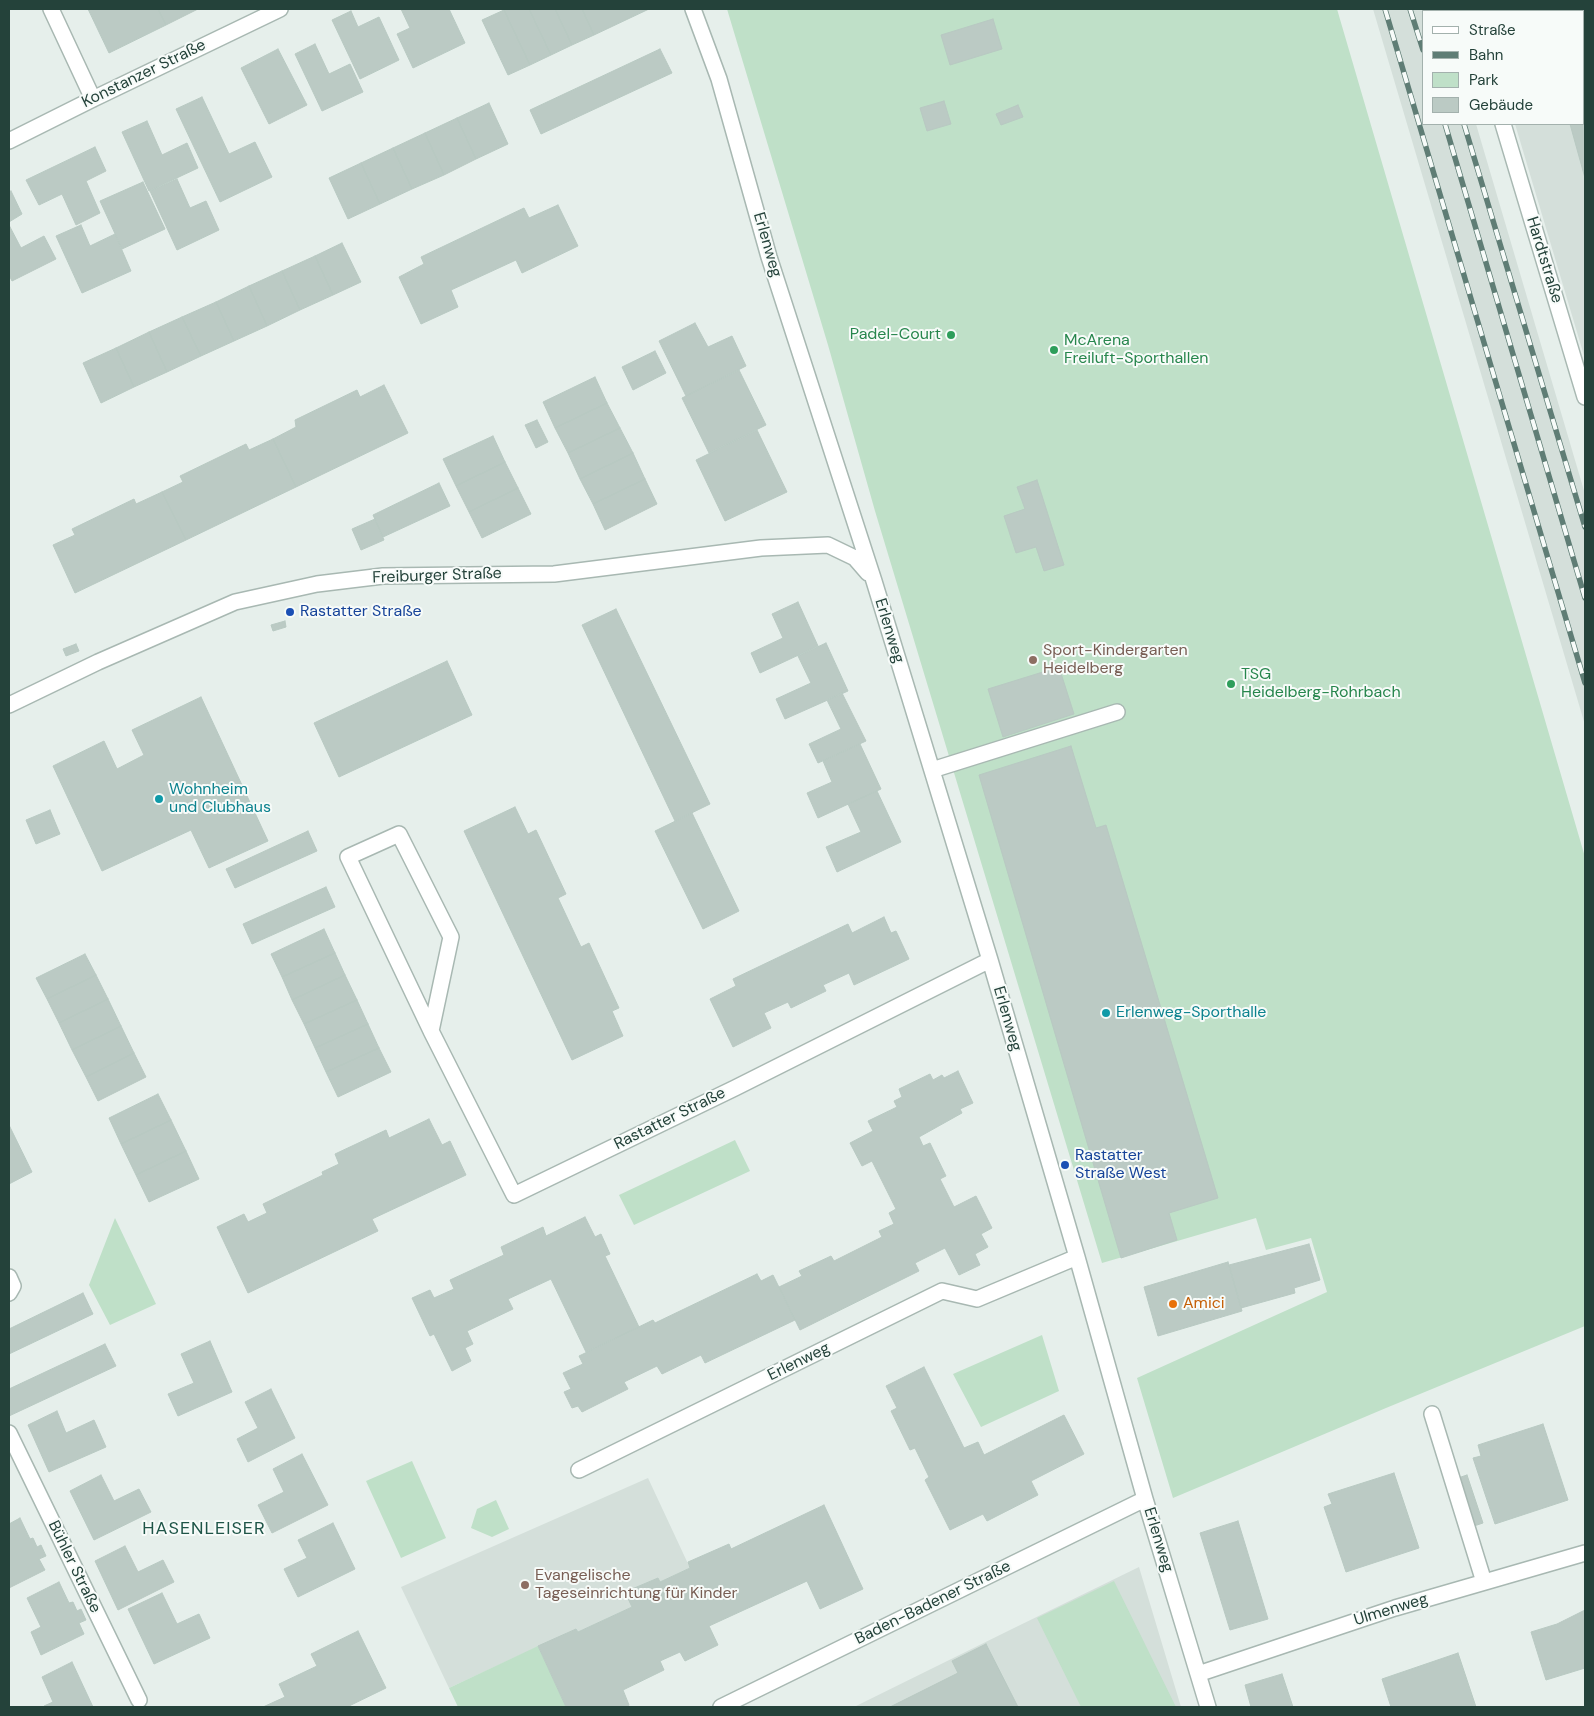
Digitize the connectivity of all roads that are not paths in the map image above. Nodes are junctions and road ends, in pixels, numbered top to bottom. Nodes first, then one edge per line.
1 (51, 9) edge
2 (280, 9) edge
3 (693, 9) edge
4 (93, 99) junction
5 (1503, 125) edge
6 (9, 141) edge
7 (1585, 397) edge
8 (874, 581) junction
9 (9, 705) edge
10 (1118, 712) dead end
11 (932, 770) junction
12 (990, 960) junction
13 (431, 1031) junction
14 (1077, 1257) junction
15 (9, 1277) edge
16 (9, 1294) edge
17 (1432, 1414) dead end
18 (9, 1433) edge
19 (579, 1470) dead end
20 (1145, 1499) junction
21 (1585, 1553) edge
22 (1484, 1582) junction
23 (1198, 1674) junction
24 (139, 1700) dead end
25 (721, 1707) edge
26 (1208, 1707) edge

1 - 4 street
2 - 4 street, Konstanzer Straße
3 - 8 street, Erlenweg
4 - 6 street, Konstanzer Straße
5 - 7 street, Hardtstraße
8 - 9 street, Freiburger Straße
8 - 11 street, Erlenweg
10 - 11 street
11 - 12 street, Erlenweg
12 - 13 street, Rastatter Straße
12 - 14 street, Erlenweg
13 - 13 street, Rastatter Straße
14 - 19 street, Erlenweg
14 - 20 street, Erlenweg
15 - 16 street
17 - 22 street
18 - 24 street, Bühler Straße
20 - 23 street, Erlenweg
20 - 25 street, Baden-Badener Straße
21 - 22 street, Ulmenweg
22 - 23 street, Ulmenweg
23 - 26 street, Erlenweg

